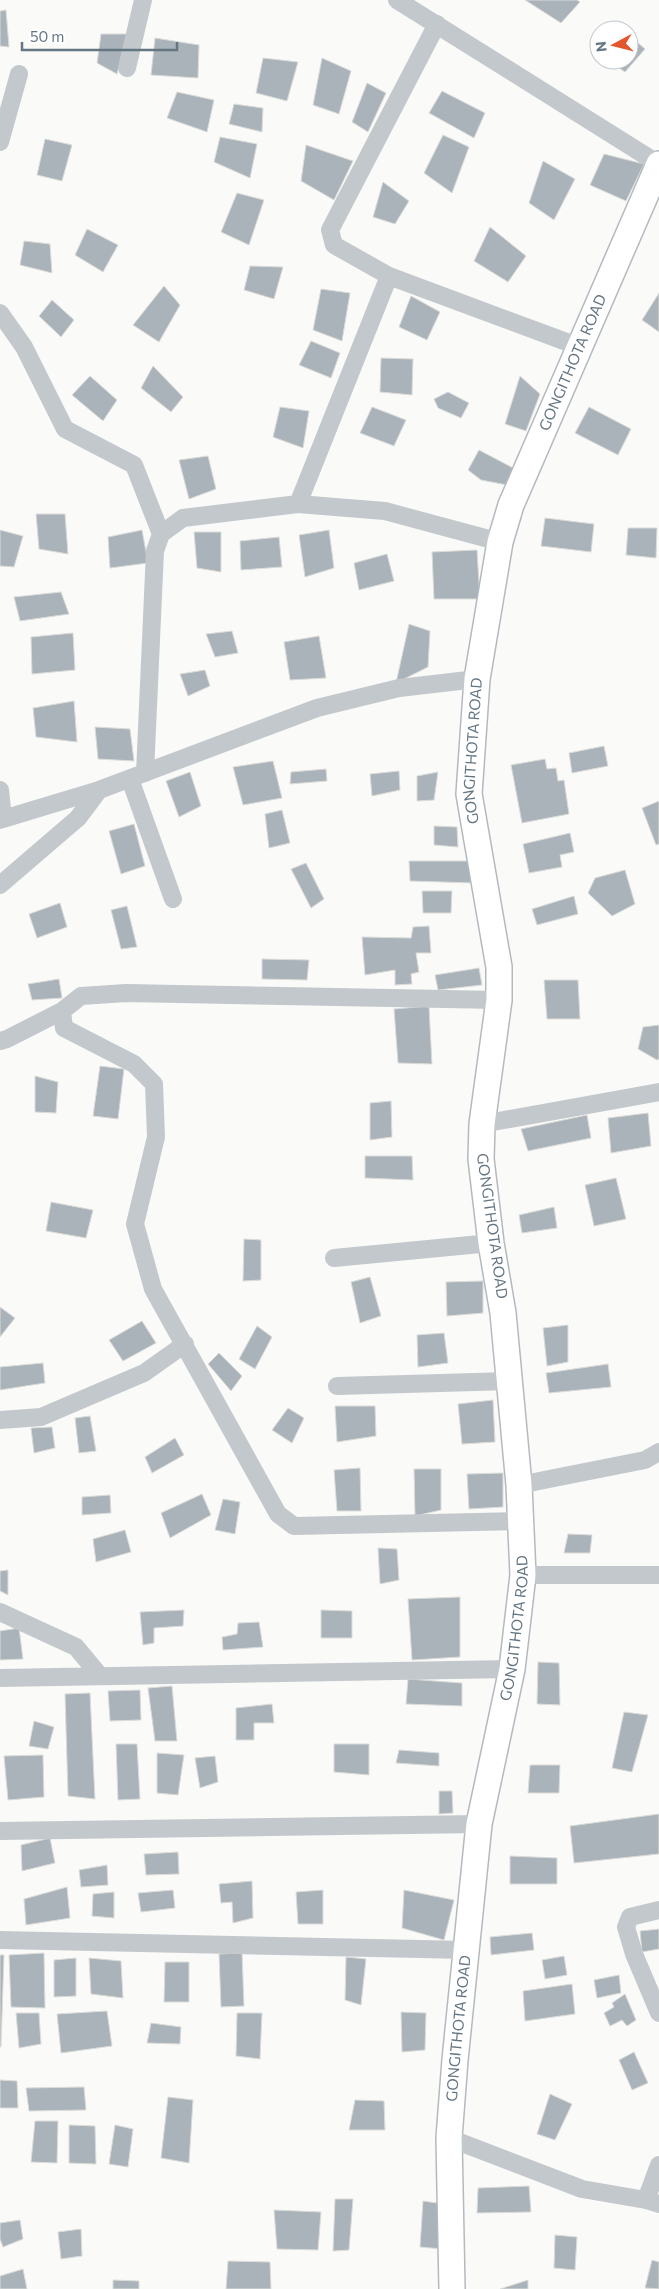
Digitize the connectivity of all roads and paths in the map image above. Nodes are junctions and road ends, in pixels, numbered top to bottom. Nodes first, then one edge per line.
1 (143, 0) edge
2 (397, 0) edge
3 (437, 24) junction
4 (127, 68) dead end
5 (19, 74) dead end
6 (0, 142) edge
7 (659, 164) edge
8 (389, 276) junction
9 (0, 313) edge
10 (580, 347) junction
11 (298, 504) junction
12 (161, 534) junction
13 (500, 542) junction
14 (477, 679) junction
15 (137, 776) junction
16 (0, 790) edge
17 (99, 790) junction
18 (2, 819) edge
19 (0, 885) edge
20 (173, 899) dead end
21 (499, 1000) junction
22 (62, 1011) junction
23 (0, 1041) edge
24 (659, 1092) edge
25 (482, 1124) junction
26 (491, 1244) junction
27 (334, 1258) dead end
28 (185, 1344) junction
29 (510, 1381) junction
30 (337, 1386) dead end
31 (0, 1420) edge
32 (659, 1452) edge
33 (519, 1485) junction
34 (521, 1521) junction
35 (523, 1575) junction
36 (659, 1575) edge
37 (0, 1612) edge
38 (512, 1668) junction
39 (100, 1676) junction
40 (0, 1678) edge
41 (479, 1824) junction
42 (0, 1831) edge
43 (659, 1910) edge
44 (0, 1940) edge
45 (467, 1950) junction
46 (659, 2013) edge
47 (449, 2138) junction
48 (659, 2165) edge
49 (652, 2202) edge
50 (452, 2289) edge

1 - 4 street
2 - 3 street
3 - 7 street
3 - 8 street
5 - 6 street
7 - 10 street, GONGITHOTA ROAD
8 - 10 street
8 - 11 street
9 - 12 street
10 - 13 street, GONGITHOTA ROAD
11 - 12 street
11 - 13 street
12 - 15 street
13 - 14 street, GONGITHOTA ROAD
14 - 15 street
14 - 21 street, GONGITHOTA ROAD
15 - 17 street
15 - 20 street
16 - 18 street
17 - 18 street
17 - 19 street
21 - 22 street
21 - 25 street, GONGITHOTA ROAD
22 - 23 street
22 - 28 street
24 - 25 street
25 - 26 street, GONGITHOTA ROAD
26 - 27 street
26 - 29 street, GONGITHOTA ROAD
28 - 31 street
28 - 34 street
29 - 30 street
29 - 33 street, GONGITHOTA ROAD
32 - 33 street
33 - 34 street, GONGITHOTA ROAD
34 - 35 street, GONGITHOTA ROAD
35 - 36 street
35 - 38 street, GONGITHOTA ROAD
37 - 39 street
38 - 39 street
38 - 41 street, GONGITHOTA ROAD
39 - 40 street
41 - 42 street
41 - 45 street, GONGITHOTA ROAD
43 - 46 street
44 - 45 street
45 - 47 street, GONGITHOTA ROAD
47 - 49 street
47 - 50 street, GONGITHOTA ROAD
48 - 49 street

